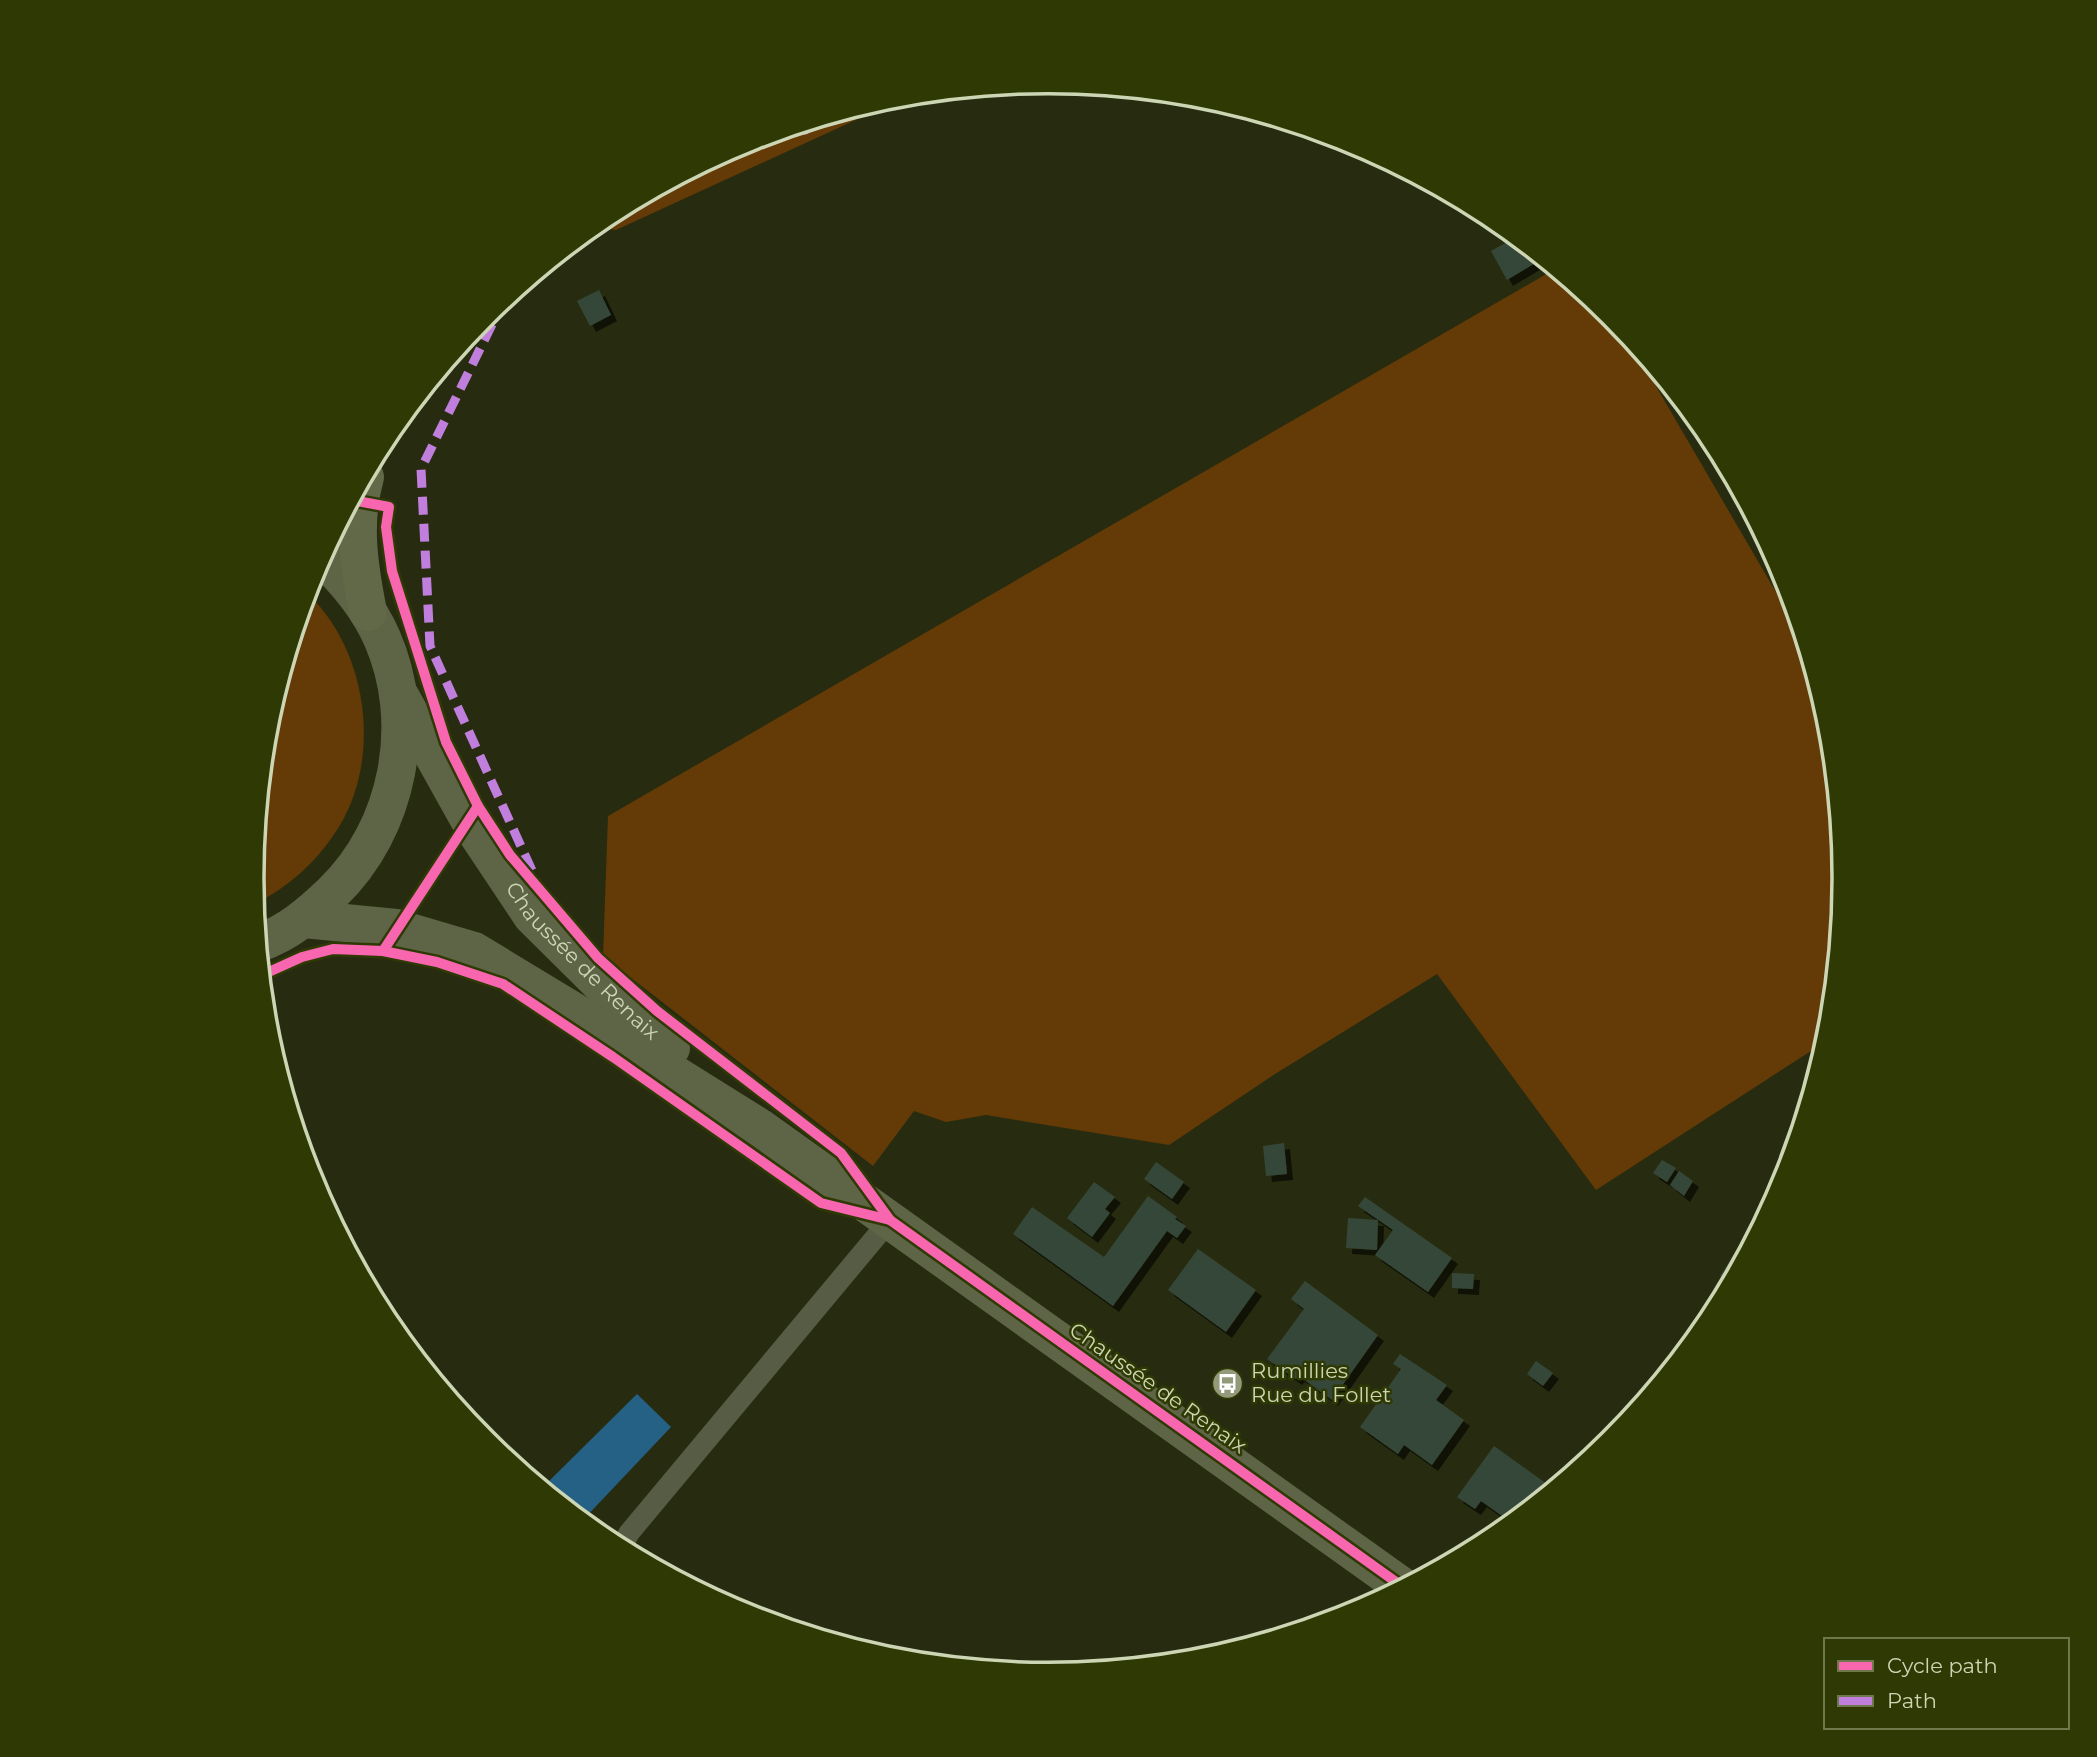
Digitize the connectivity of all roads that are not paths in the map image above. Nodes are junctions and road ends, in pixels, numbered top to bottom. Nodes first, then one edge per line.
1 (358, 508) edge
2 (330, 565) edge
3 (368, 612) junction
4 (398, 694) junction
5 (304, 919) junction
6 (267, 939) edge
7 (759, 1126) junction
8 (890, 1220) junction
9 (626, 1538) edge
10 (1396, 1581) edge

1 - 3 highway
2 - 3 main road
3 - 4 main road
4 - 5 main road
4 - 7 main road, Chaussée de Renaix
5 - 6 main road
5 - 7 main road, Chaussée de Renaix
7 - 8 main road, Chaussée de Renaix
8 - 9 lane
8 - 10 main road, Chaussée de Renaix

